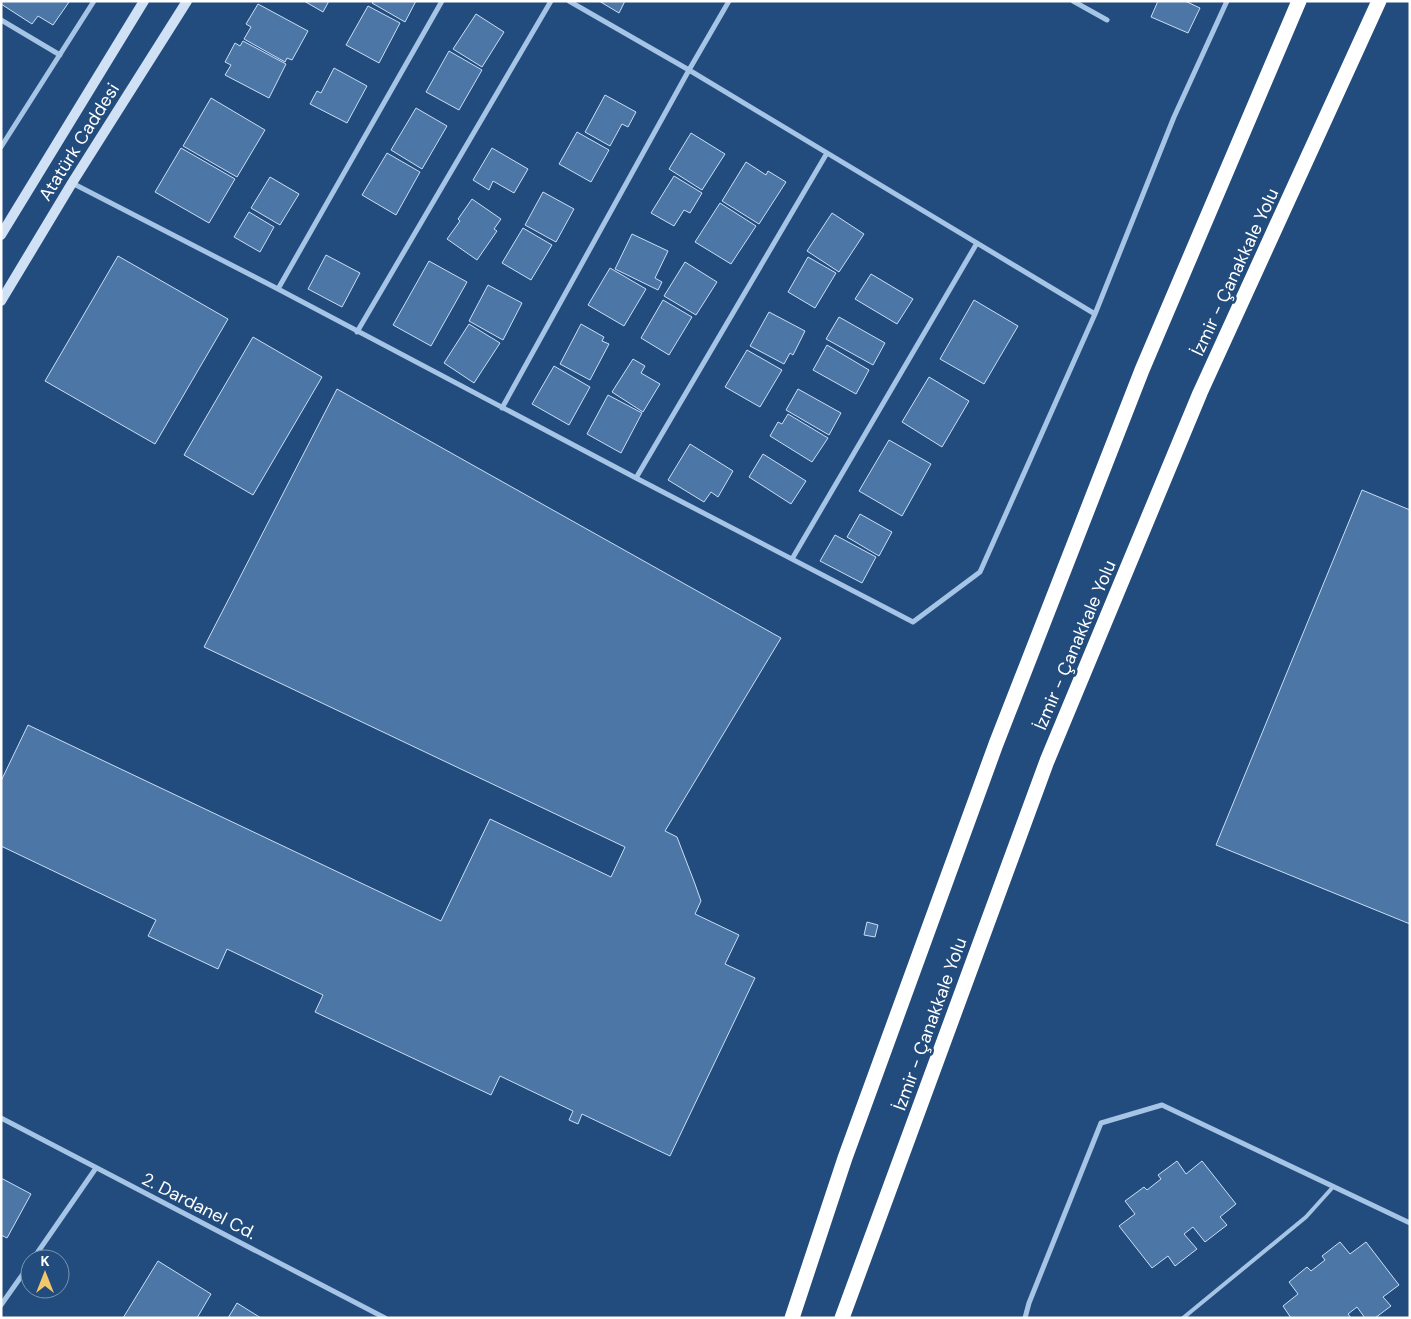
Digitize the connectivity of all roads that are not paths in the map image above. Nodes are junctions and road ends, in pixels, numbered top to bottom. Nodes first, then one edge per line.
1 (94, 1) edge
2 (144, 1) edge
3 (187, 1) edge
4 (442, 1) edge
5 (550, 1) edge
6 (569, 1) edge
7 (729, 1) edge
8 (1072, 1) edge
9 (1227, 1) edge
10 (1299, 1) edge
11 (1379, 1) edge
12 (1, 20) edge
13 (1107, 20) dead end
14 (60, 55) junction
15 (689, 70) junction
16 (1, 147) edge
17 (827, 153) junction
18 (72, 182) junction
19 (1, 235) edge
20 (977, 243) junction
21 (278, 289) junction
22 (1, 301) edge
23 (1095, 314) junction
24 (357, 332) junction
25 (502, 408) junction
26 (636, 478) junction
27 (792, 559) junction
28 (1, 1118) edge
29 (96, 1168) junction
30 (1333, 1187) junction
31 (1410, 1223) edge
32 (40, 1249) edge
33 (20, 1278) edge
34 (1, 1305) edge
35 (385, 1318) edge
36 (792, 1318) edge
37 (842, 1318) edge
38 (1025, 1318) edge
39 (1183, 1318) edge

1 - 14 street
2 - 19 main road, Atatürk Caddesi
3 - 18 main road, Atatürk Caddesi
4 - 21 street
5 - 24 street
6 - 15 street
7 - 15 street
8 - 13 street
9 - 23 street
10 - 36 highway, İzmir - Çanakkale Yolu
11 - 37 highway, İzmir - Çanakkale Yolu
12 - 14 street
14 - 16 street
15 - 17 street
15 - 25 street
17 - 20 street
17 - 26 street
18 - 21 street
18 - 22 main road, Atatürk Caddesi
20 - 23 street
20 - 27 street
21 - 24 street
23 - 27 street
24 - 25 street
25 - 26 street
26 - 27 street
28 - 29 street, 2. Dardanel Cd.
29 - 32 street
29 - 35 street, 2. Dardanel Cd.
30 - 31 street
30 - 38 street
30 - 39 lane
33 - 34 street

